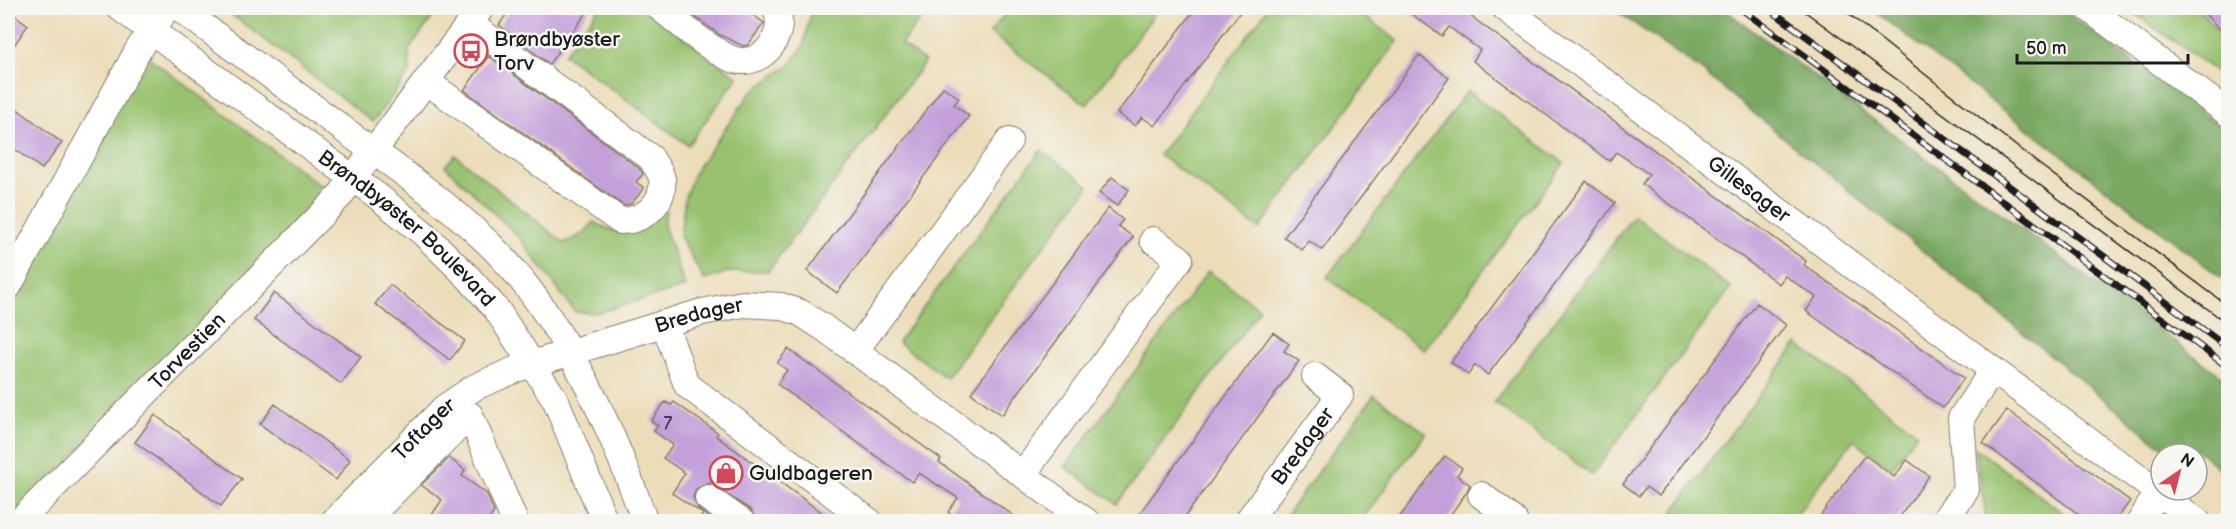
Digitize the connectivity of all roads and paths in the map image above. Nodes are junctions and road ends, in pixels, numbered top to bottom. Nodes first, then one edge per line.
1 (120, 8) edge
2 (168, 8) edge
3 (179, 8) edge
4 (660, 8) edge
5 (775, 8) edge
6 (1505, 8) edge
7 (2088, 8) edge
8 (475, 15) edge
9 (152, 30) junction
10 (426, 81) junction
11 (2229, 113) edge
12 (1009, 141) dead end
13 (373, 150) junction
14 (353, 178) junction
15 (1153, 240) dead end
16 (8, 287) edge
17 (664, 323) junction
18 (855, 351) junction
19 (569, 353) junction
20 (533, 363) junction
21 (1993, 370) junction
22 (1315, 376) dead end
23 (1023, 474) junction
24 (2149, 485) edge
25 (1481, 495) dead end
26 (708, 498) dead end
27 (2152, 502) edge
28 (2171, 502) edge
29 (845, 513) edge
30 (643, 516) edge
31 (604, 521) edge
32 (20, 522) edge
33 (333, 522) edge
34 (364, 522) edge
35 (515, 522) edge
36 (742, 522) edge
37 (870, 522) edge
38 (1087, 522) edge
39 (1246, 522) edge
40 (1513, 522) edge
41 (1942, 522) edge
42 (2140, 522) edge
43 (2198, 522) edge

1 - 9 street, Brøndbyøster Boulevard
2 - 9 street
3 - 13 street, Brøndbyøster Boulevard
4 - 5 street
6 - 21 street, Gillesager
7 - 11 street
8 - 10 street
8 - 10 street
9 - 14 street, Brøndbyøster Boulevard
9 - 16 street
10 - 13 street
12 - 18 street
13 - 14 street
13 - 19 street, Brøndbyøster Boulevard
14 - 20 street, Brøndbyøster Boulevard
14 - 32 street, Torvestien
15 - 23 street
17 - 18 street, Bredager
17 - 19 street, Bredager
17 - 29 street
18 - 23 street, Bredager
19 - 20 street, Bredager
19 - 30 street, Brøndbyøster Boulevard
20 - 31 street, Brøndbyøster Boulevard
20 - 33 street, Toftager
21 - 24 street, Gillesager
21 - 41 street
22 - 39 street, Bredager
23 - 38 street, Bredager
25 - 40 street
26 - 36 street
27 - 42 street
28 - 43 street, Gillesager
29 - 37 street
30 - 31 street
34 - 35 street

